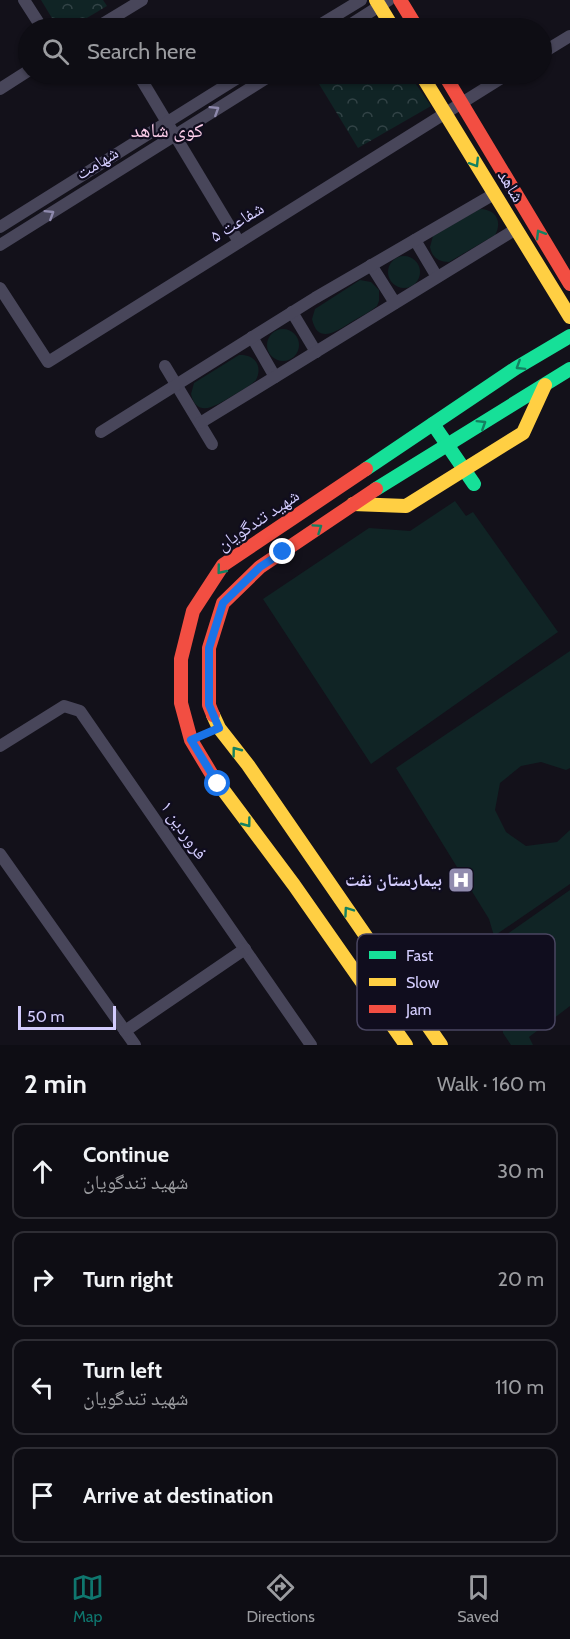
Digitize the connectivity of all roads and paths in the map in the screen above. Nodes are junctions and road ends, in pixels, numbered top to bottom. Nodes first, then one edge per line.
1 (24, 0) edge
2 (142, 0) edge
3 (361, 0) edge
4 (400, 0) edge
5 (381, 2) edge
6 (36, 18) edge
7 (116, 18) edge
8 (331, 18) edge
9 (359, 18) edge
10 (388, 18) edge
11 (411, 18) edge
12 (570, 36) edge
13 (552, 47) edge
14 (18, 77) edge
15 (144, 84) edge
16 (228, 84) edge
17 (257, 84) edge
18 (427, 84) edge
19 (450, 84) edge
20 (492, 84) edge
21 (0, 89) edge
22 (461, 103) junction
23 (445, 113) junction
24 (167, 122) junction
25 (175, 135) junction
26 (494, 194) junction
27 (0, 227) edge
28 (516, 229) junction
29 (415, 240) junction
30 (239, 242) junction
31 (0, 245) edge
32 (371, 265) junction
33 (437, 277) junction
34 (570, 284) edge
35 (0, 288) edge
36 (395, 303) junction
37 (292, 312) junction
38 (570, 317) edge
39 (570, 336) edge
40 (252, 337) junction
41 (316, 352) junction
42 (165, 366) dead end
43 (570, 369) edge
44 (275, 377) junction
45 (176, 384) junction
46 (545, 385) junction
47 (200, 423) junction
48 (433, 424) junction
49 (101, 432) dead end
50 (212, 444) dead end
51 (448, 446) junction
52 (463, 470) junction
53 (474, 484) dead end
54 (353, 504) junction
55 (246, 549) junction
56 (260, 567) junction
57 (205, 734) junction
58 (0, 746) edge
59 (0, 854) edge
60 (364, 934) edge
61 (245, 949) junction
62 (357, 975) edge
63 (125, 1030) junction
64 (396, 1030) edge
65 (431, 1030) edge
66 (135, 1045) edge
67 (311, 1045) edge
68 (406, 1045) edge
69 (441, 1045) edge

1 - 6 street
2 - 7 street
3 - 8 street
4 - 11 main road
5 - 9 street
5 - 10 main road
12 - 13 street
14 - 21 street
15 - 24 street
16 - 24 street, شهامت
25 -> 17 street, شهامت
18 - 23 main road, شاهد
19 - 22 main road, شاهد
20 - 22 street, شفاعت ۵
22 - 23 street, شفاعت ۵
34 -> 22 main road, شاهد
23 -> 26 main road, شاهد
23 - 30 street, شفاعت ۵
24 - 25 street
24 - 27 street, شهامت
25 - 30 street
31 -> 25 street, شهامت
26 - 28 main road, شاهد
26 - 29 street
28 - 33 street
28 - 38 main road, شاهد
29 - 32 street
29 - 33 street
30 - 35 street, شفاعت ۵
32 - 36 street
32 - 37 street
33 - 36 street
36 - 41 street
37 - 40 street
37 - 41 street
39 -> 48 main road, شهید تندگویان
40 - 44 street
40 - 45 street
41 - 44 street
42 - 45 street
43 - 46 main road, شهید تندگویان
44 - 47 street
45 - 47 street
45 - 49 street
51 -> 46 main road, شهید تندگویان
46 - 52 main road
47 - 50 street
48 - 51 main road
48 - 55 main road, شهید تندگویان
51 - 52 main road
51 - 54 main road, شهید تندگویان
52 - 53 main road
52 - 54 main road
56 -> 54 main road, شهید تندگویان
55 - 56 main road
55 -> 57 main road, شهید تندگویان
56 - 57 main road, شهید تندگویان
60 -> 57 main road, شهید تندگویان
57 -> 62 main road, شهید تندگویان
58 - 61 street, فروردین ۱
59 - 63 street
61 - 63 street
61 - 67 street, فروردین ۱
63 - 66 street
64 -> 68 main road, شهید تندگویان
69 -> 65 main road, شهید تندگویان

